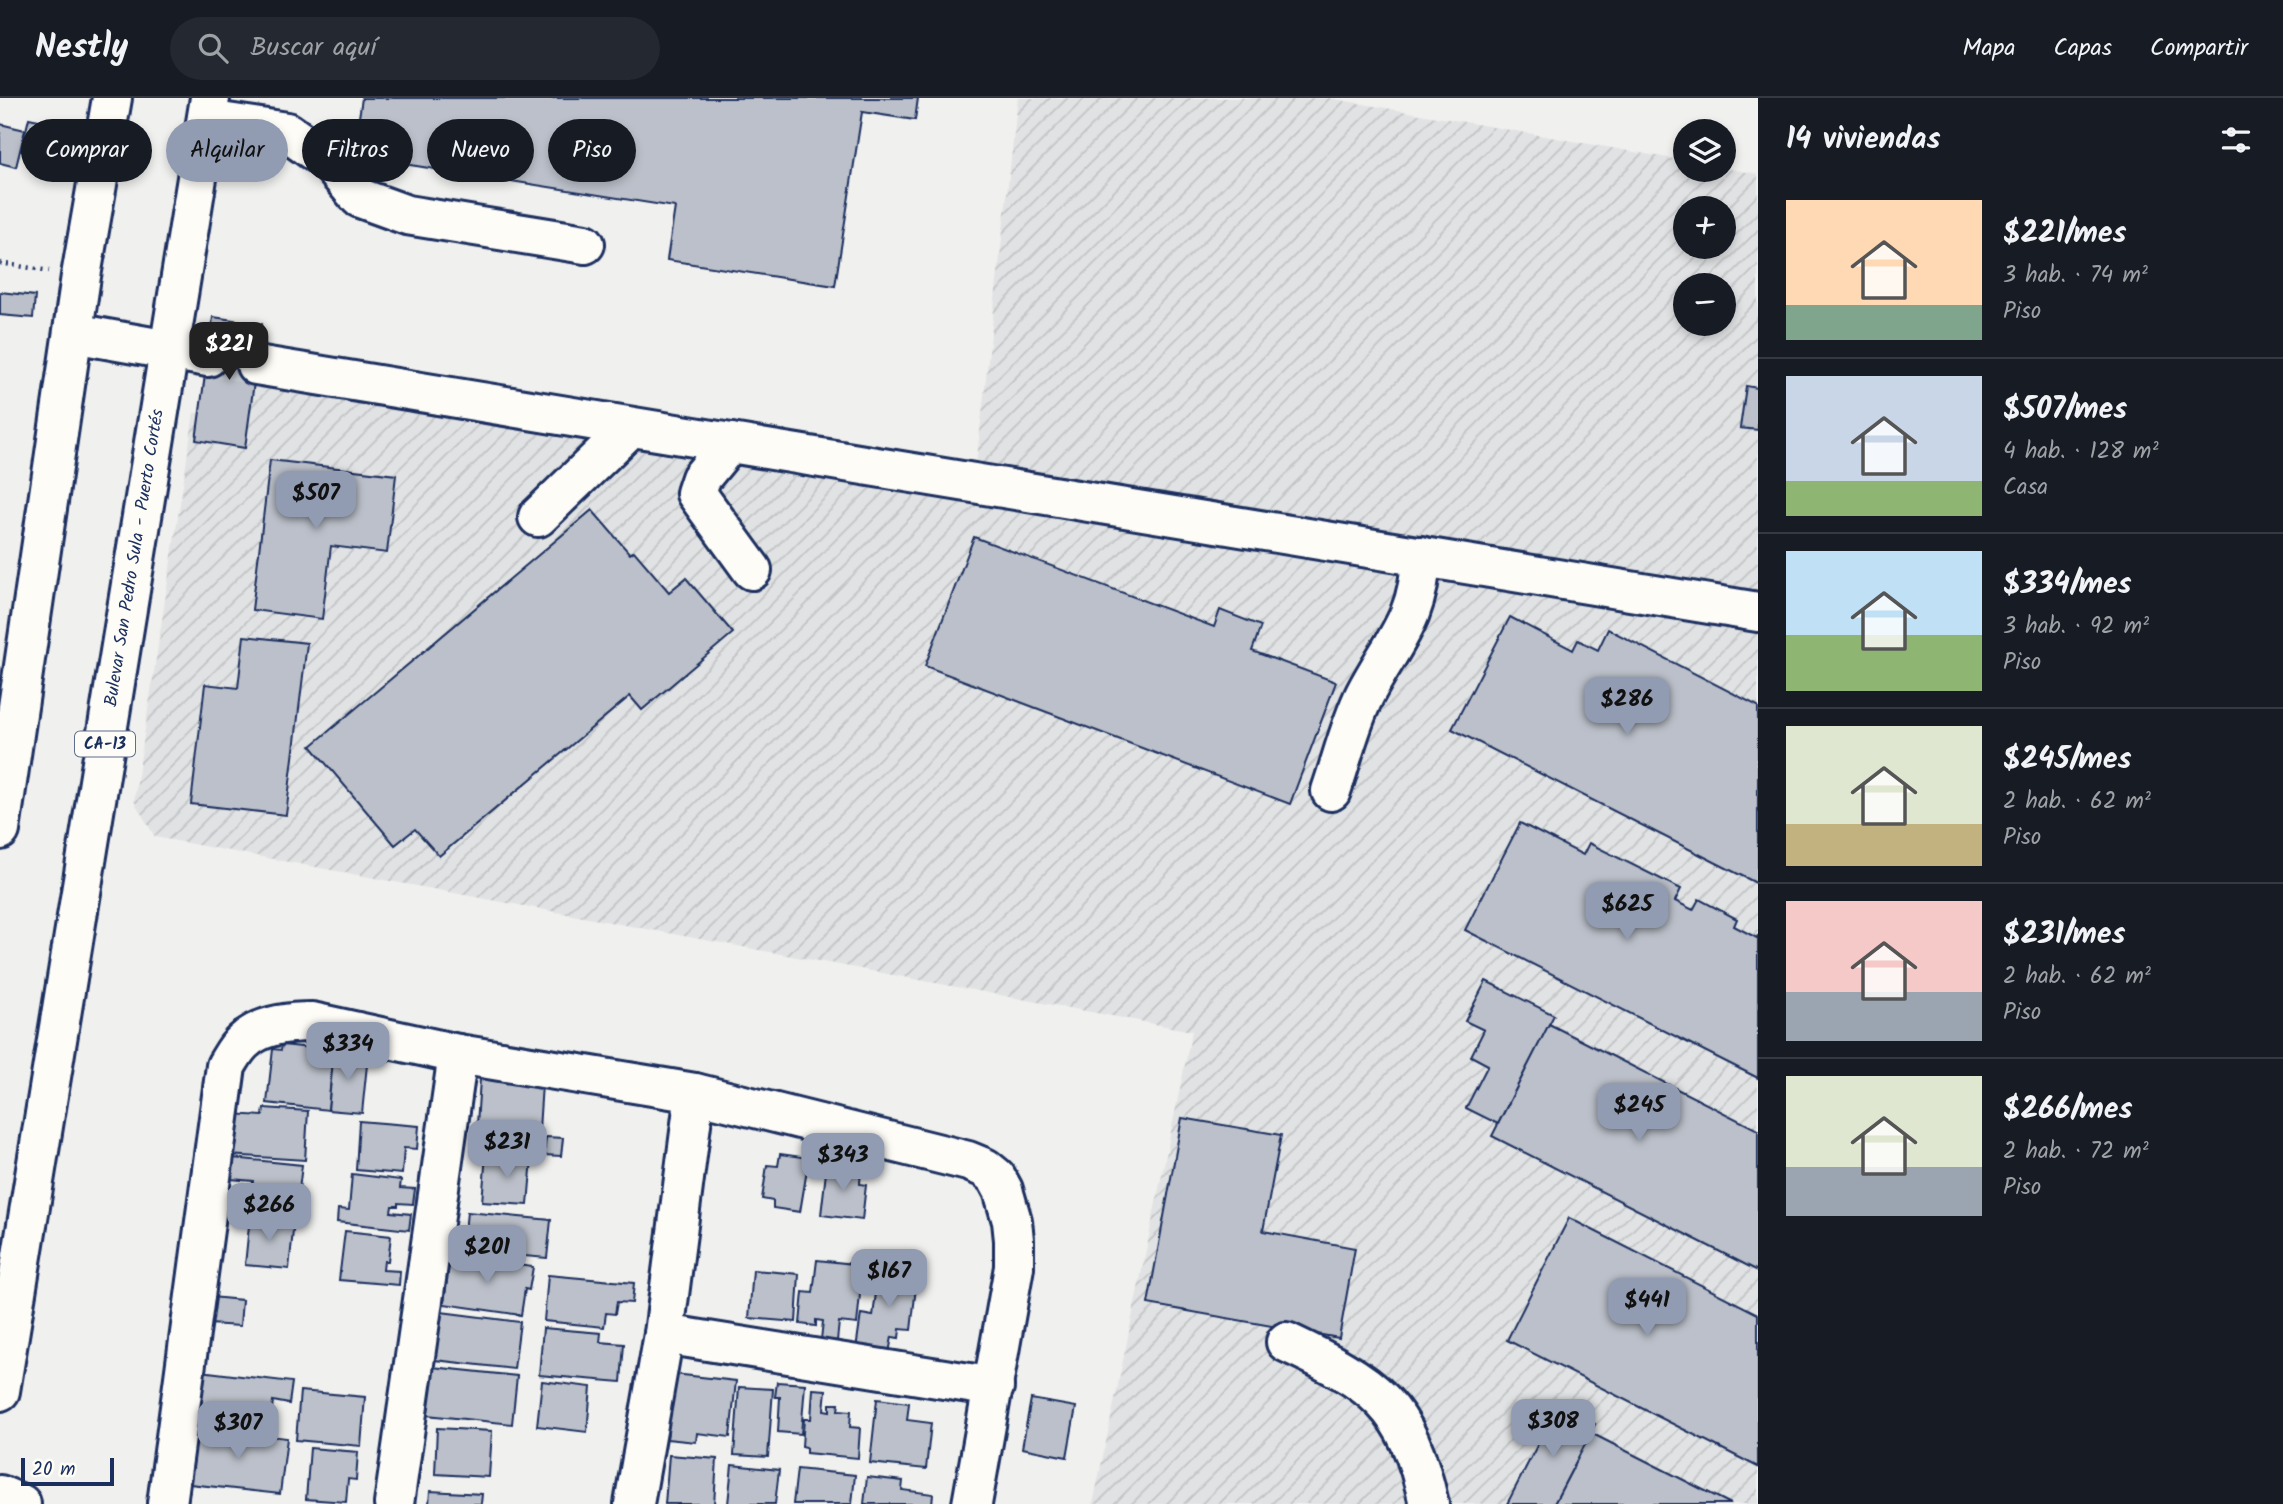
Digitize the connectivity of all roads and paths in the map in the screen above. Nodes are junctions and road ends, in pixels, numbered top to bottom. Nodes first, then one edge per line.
1 (112, 98) edge
2 (208, 109) edge
3 (585, 244) dead end
4 (0, 263) edge
5 (81, 276) junction
6 (73, 333) junction
7 (169, 351) junction
8 (208, 357) tunnel mouth
9 (256, 365) tunnel mouth
10 (631, 426) junction
11 (730, 443) junction
12 (538, 517) dead end
13 (1421, 556) junction
14 (752, 570) dead end
15 (1758, 612) edge
16 (1331, 790) dead end
17 (0, 830) edge
18 (458, 1054) junction
19 (695, 1093) junction
20 (664, 1334) junction
21 (1286, 1342) dead end
22 (993, 1387) junction
23 (0, 1391) edge
24 (0, 1495) edge
25 (21, 1504) edge
26 (167, 1504) edge
27 (394, 1504) edge
28 (635, 1504) edge
29 (972, 1504) edge
30 (1429, 1504) edge

1 - 5 main road
2 - 3 main road
2 - 7 main road, Bulevar San Pedro Sula - Puerto Cortés / CA-13
4 - 5 path
5 - 6 main road
6 - 7 main road
6 - 17 main road
7 - 8 main road
7 - 23 main road, Bulevar San Pedro Sula - Puerto Cortés / CA-13
9 - 10 main road
10 - 11 main road
10 - 12 main road
11 - 13 main road
11 - 14 main road
13 - 15 main road
13 - 16 main road
18 - 19 main road
18 - 26 main road
18 - 27 main road
19 - 20 main road
19 - 22 main road
20 - 22 main road
20 - 28 main road
21 - 30 main road
22 - 29 main road
24 - 25 main road

